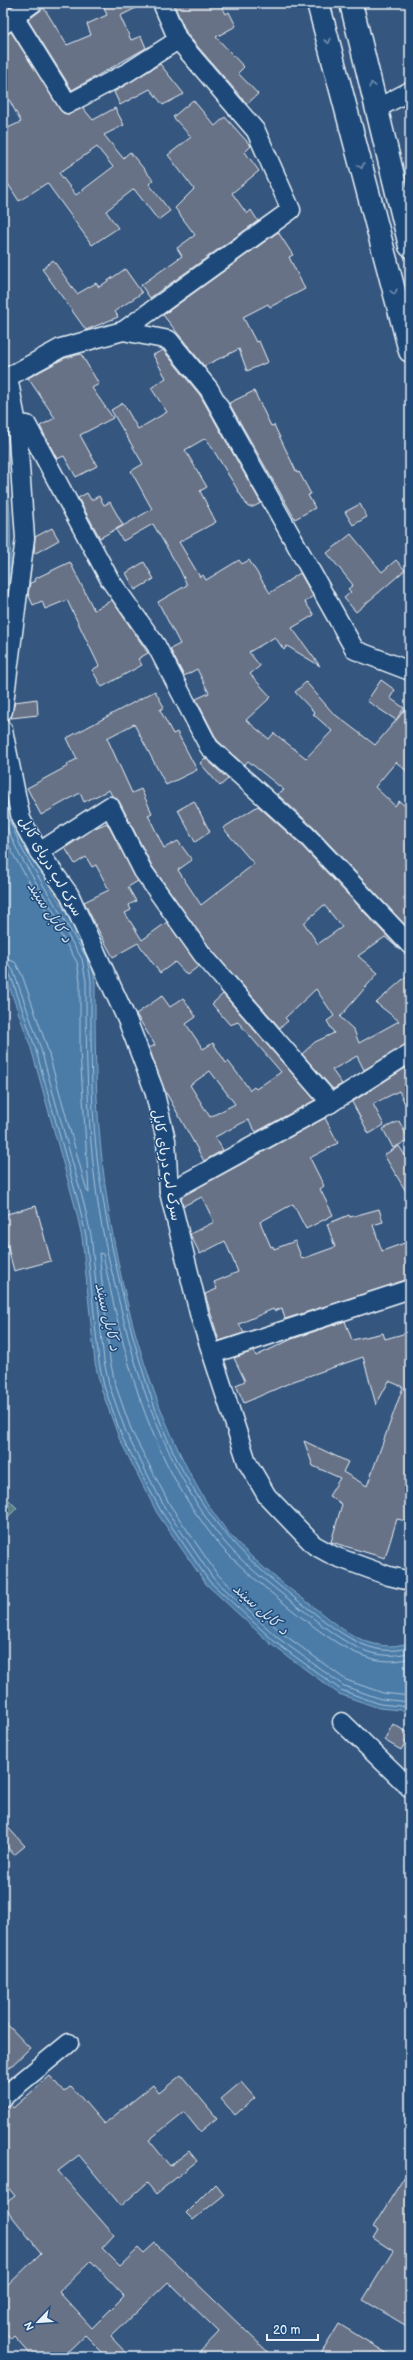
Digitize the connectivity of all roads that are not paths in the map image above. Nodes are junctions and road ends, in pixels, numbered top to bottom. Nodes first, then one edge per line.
1 (33, 3) edge
2 (162, 3) edge
3 (318, 3) edge
4 (351, 3) edge
5 (8, 21) edge
6 (178, 40) junction
7 (410, 91) edge
8 (378, 108) junction
9 (410, 246) edge
10 (123, 331) junction
11 (410, 351) edge
12 (6, 377) edge
13 (17, 424) junction
14 (410, 671) edge
15 (3, 711) edge
16 (3, 730) edge
17 (39, 852) junction
18 (410, 945) edge
19 (410, 1053) edge
20 (331, 1102) junction
21 (169, 1192) junction
22 (410, 1289) edge
23 (212, 1354) junction
24 (410, 1581) edge
25 (342, 1722) dead end
26 (410, 1788) edge
27 (69, 2044) dead end
28 (3, 2097) edge

1 - 5 street
2 - 6 street
3 -> 11 main road
8 -> 4 main road
5 - 6 street
6 - 10 street
7 - 8 street
8 - 9 main road
10 - 12 street
10 - 14 street
12 - 13 street
13 - 15 street
13 - 18 street
16 - 17 street, سرک لبِ دریای کابل
17 - 20 street
17 - 21 street, سرک لبِ دریای کابل
19 - 20 street
20 - 21 street
21 - 23 street, سرک لبِ دریای کابل
22 - 23 street
23 - 24 street, سرک لبِ دریای کابل
25 - 26 street
27 - 28 street

